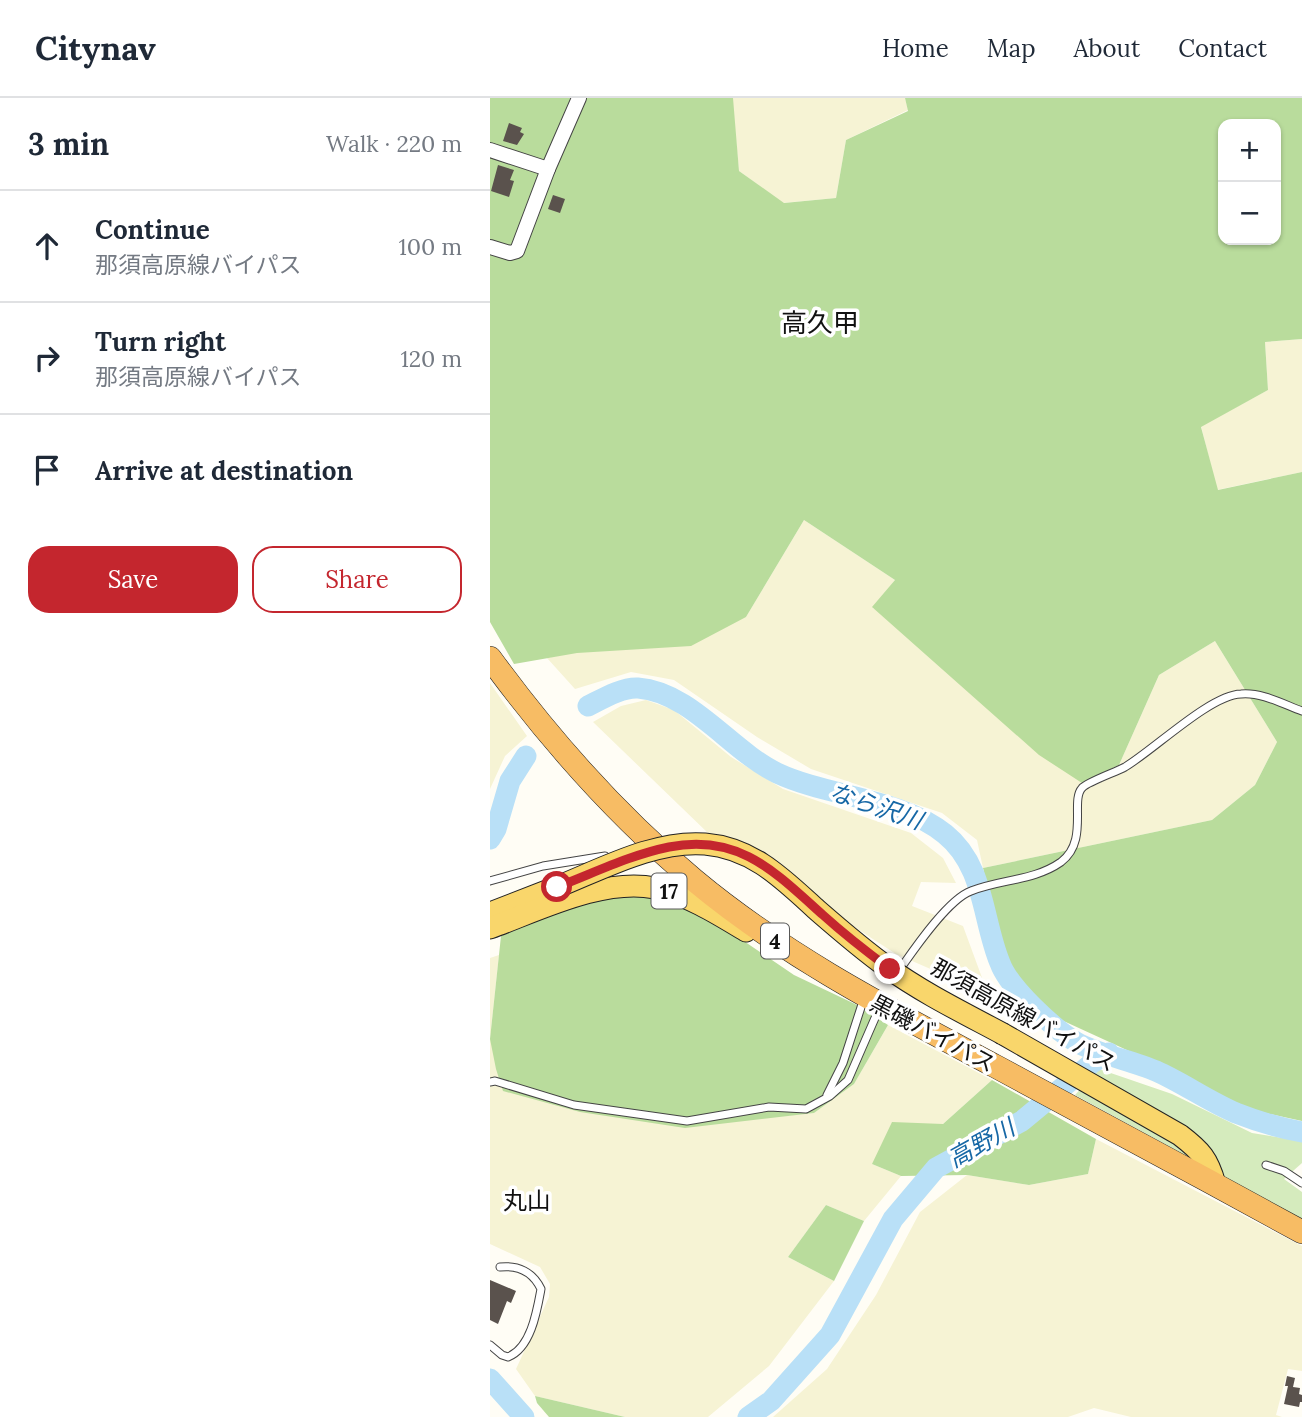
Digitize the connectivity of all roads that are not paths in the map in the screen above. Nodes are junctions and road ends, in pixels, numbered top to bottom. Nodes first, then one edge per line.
1 (579, 98) edge
2 (490, 150) edge
3 (548, 169) junction
4 (490, 247) edge
5 (490, 659) edge
6 (1302, 710) edge
7 (650, 841) junction
8 (625, 849) dead end
9 (612, 854) dead end
10 (490, 881) edge
11 (490, 913) edge
12 (490, 928) edge
13 (903, 965) dead end
14 (834, 979) junction
15 (865, 996) junction
16 (875, 1018) dead end
17 (490, 1082) edge
18 (825, 1098) junction
19 (1266, 1165) dead end
20 (1302, 1183) edge
21 (1215, 1185) junction
22 (1302, 1231) edge
23 (500, 1267) dead end
24 (490, 1345) edge

1 - 3 street
2 - 3 street
3 - 4 street
5 - 7 highway, 黒磯バイパス / 4
6 - 13 lane
7 - 8 lane
7 - 14 highway, 黒磯バイパス / 4
9 - 10 lane
11 - 21 main road, 那須高原線バイパス / 17, bridge
12 - 14 main road, 17
14 - 15 highway, 黒磯バイパス / 4
15 - 18 lane
15 - 21 highway, 黒磯バイパス / 4
16 - 18 lane
17 - 18 lane
19 - 20 lane
21 - 22 highway, 黒磯バイパス / 4
23 - 24 lane

